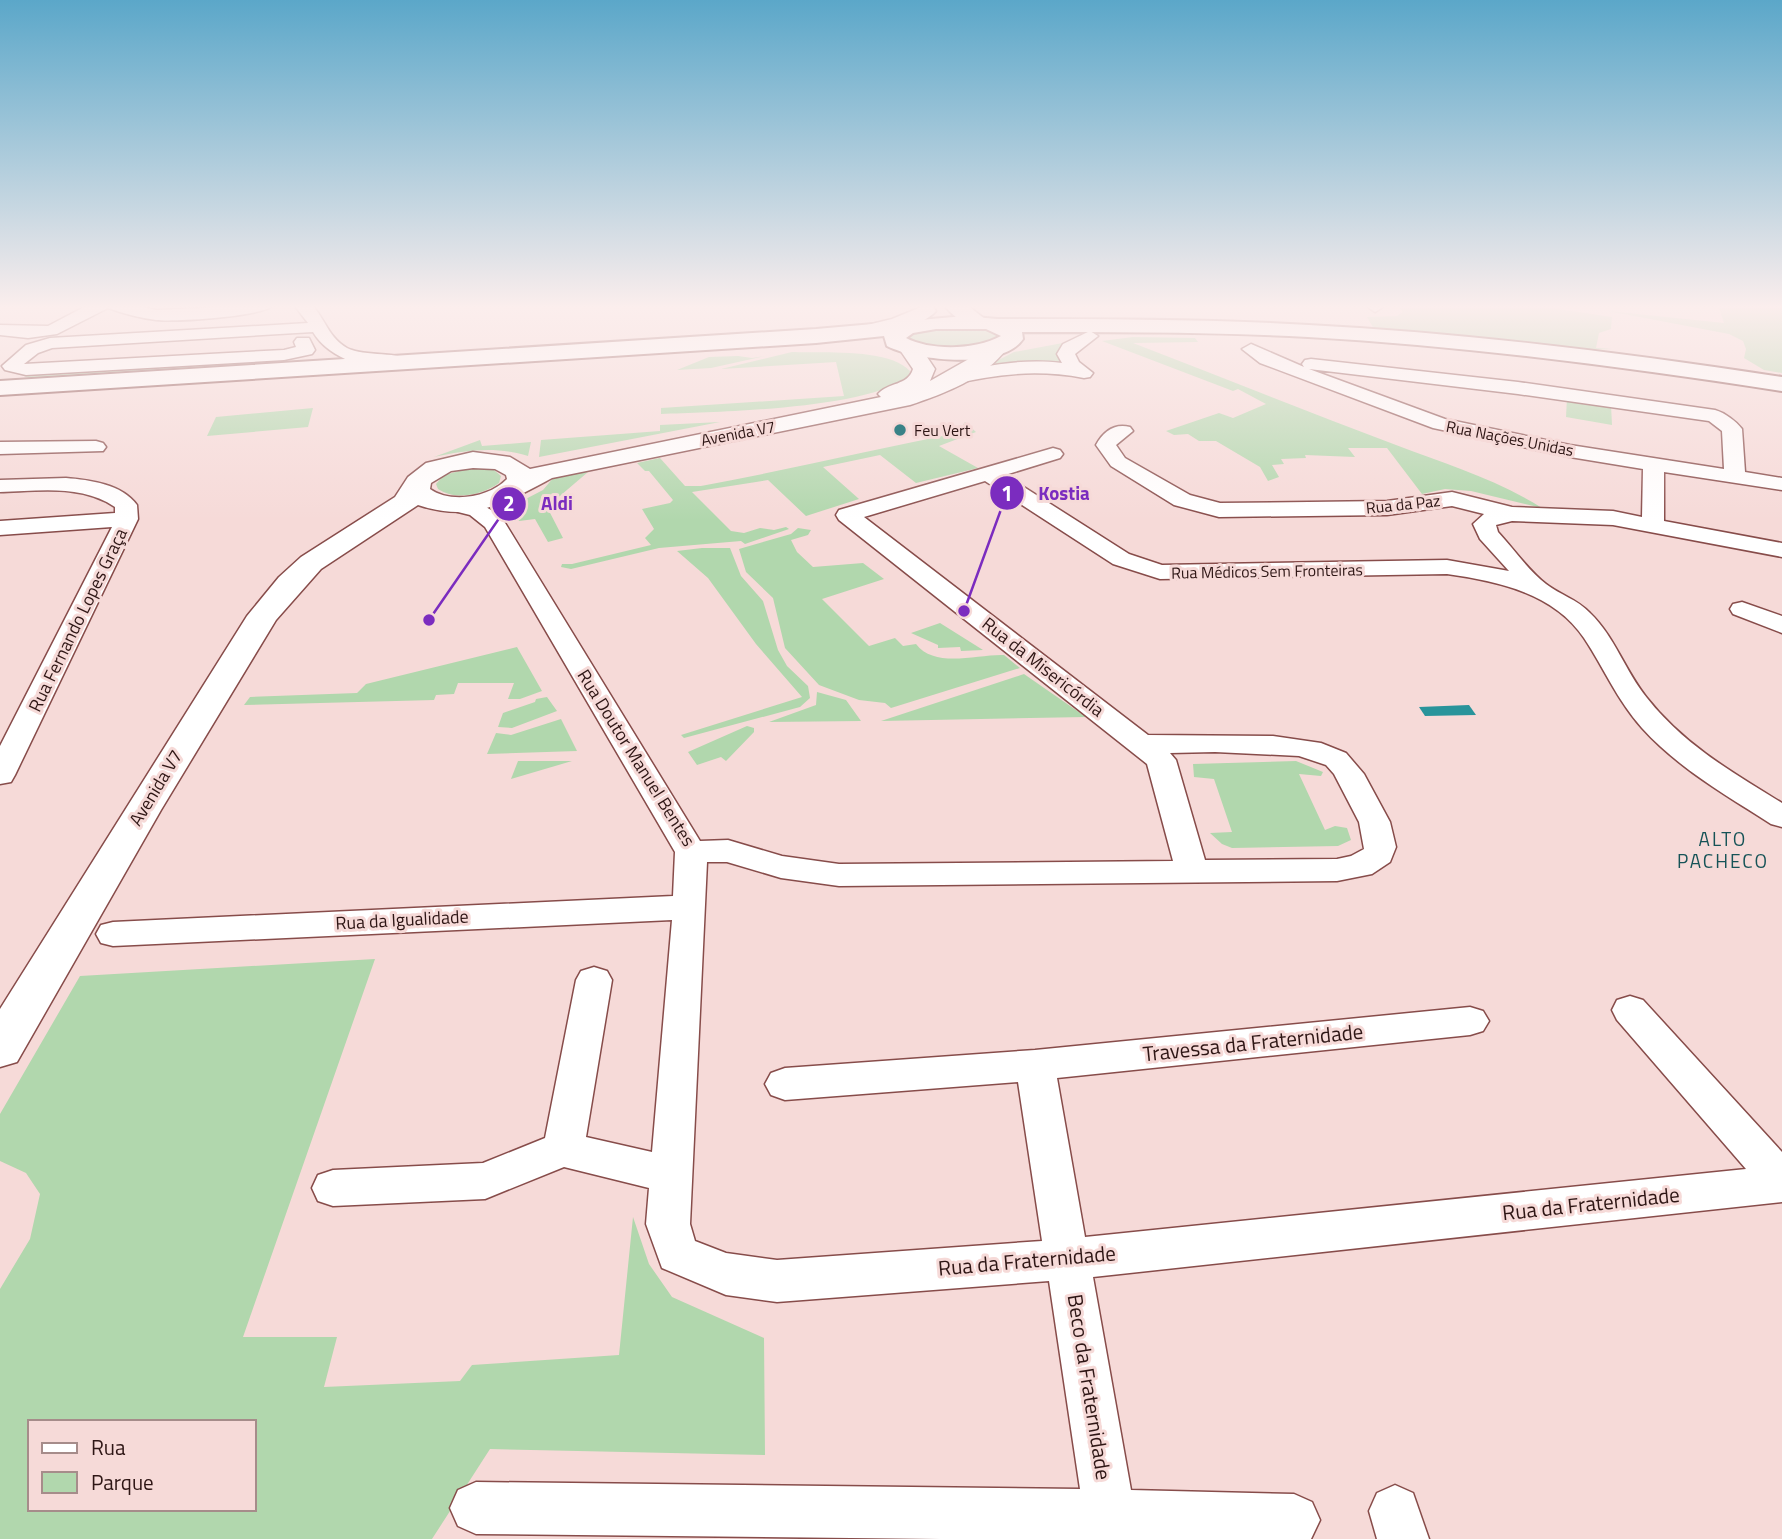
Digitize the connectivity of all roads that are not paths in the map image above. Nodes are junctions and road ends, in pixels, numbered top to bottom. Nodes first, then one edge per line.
1 (166, 377) edge
2 (277, 377) edge
3 (923, 377) edge
4 (955, 377) edge
5 (963, 377) edge
6 (1318, 377) edge
7 (1438, 377) edge
8 (1677, 377) edge
9 (1730, 377) edge
10 (949, 380) junction
11 (0, 381) edge
12 (55, 384) junction
13 (1782, 384) edge
14 (0, 388) edge
15 (1782, 392) edge
16 (0, 394) edge
17 (111, 431) dead end
18 (1123, 431) dead end
19 (96, 446) junction
20 (0, 448) edge
21 (1053, 454) dead end
22 (501, 462) junction
23 (1654, 463) junction
24 (988, 473) junction
25 (1735, 475) junction
26 (1782, 484) edge
27 (55, 485) junction
28 (0, 486) edge
29 (416, 490) junction
30 (510, 490) junction
31 (449, 504) junction
32 (1512, 514) junction
33 (127, 519) junction
34 (494, 523) junction
35 (1484, 524) junction
36 (1653, 525) junction
37 (2, 533) edge
38 (335, 546) junction
39 (1782, 550) edge
40 (1447, 567) junction
41 (1539, 589) junction
42 (1742, 609) dead end
43 (1782, 625) edge
44 (37, 703) junction
45 (0, 731) edge
46 (1144, 744) junction
47 (0, 775) edge
48 (1782, 817) edge
49 (691, 852) junction
50 (1192, 870) junction
51 (690, 907) junction
52 (113, 934) dead end
53 (594, 980) dead end
54 (1630, 1010) dead end
55 (1471, 1021) dead end
56 (0, 1049) edge
57 (1035, 1065) junction
58 (785, 1084) dead end
59 (563, 1149) junction
60 (672, 1175) junction
61 (1782, 1182) edge
62 (334, 1188) dead end
63 (1068, 1259) junction
64 (476, 1508) dead end
65 (1110, 1515) junction
66 (1294, 1520) dead end

1 - 12 main road
2 - 16 main road
3 - 22 street, Avenida V7
4 - 10 street, Avenida V7
5 - 10 street
6 - 23 street, Rua Nações Unidas
7 - 25 street, Rua Nações Unidas
8 - 15 main road
9 - 13 main road
10 - 30 street, Avenida V7
11 - 12 street
12 - 14 main road
17 - 19 street
18 - 32 street, Rua da Paz
19 - 20 street
19 - 27 street
21 - 24 street, Rua da Misericórdia
22 - 29 street, Avenida V7
22 - 30 street
23 - 25 street, Rua Nações Unidas
23 - 36 street
24 - 40 street, Rua Médicos Sem Fronteiras
24 - 46 street, Rua da Misericórdia
25 - 26 street, Rua Nações Unidas
27 - 28 street, Rua Fernando Lopes Graça
27 - 33 street, Rua Fernando Lopes Graça
29 - 31 street
29 - 38 street, Avenida V7
30 - 31 street, Avenida V7
30 - 34 street
31 - 34 street
31 - 38 street, Avenida V7
32 - 35 street
32 - 36 street, Rua da Paz
33 - 37 street
33 - 44 street, Rua Fernando Lopes Graça
34 - 49 street, Rua Doutor Manuel Bentes
35 - 40 street
35 - 41 street, Rua Médicos Sem Fronteiras
36 - 39 street, Rua da Paz
38 - 56 street, Avenida V7
40 - 41 street, Rua Médicos Sem Fronteiras
41 - 48 street, Rua Médicos Sem Fronteiras
42 - 43 street
44 - 45 street
44 - 47 street, Rua Fernando Lopes Graça
46 - 50 street
46 - 50 street, Rua Doutor Manuel Bentes
49 - 50 street, Rua Doutor Manuel Bentes
49 - 51 street, Rua da Fraternidade
51 - 52 street, Rua da Igualidade
51 - 60 street, Rua da Fraternidade
53 - 59 street
54 - 61 street
55 - 57 street, Travessa da Fraternidade
57 - 58 street, Travessa da Fraternidade
57 - 63 street
59 - 60 street
59 - 62 street
60 - 63 street, Rua da Fraternidade
61 - 63 street, Rua da Fraternidade
63 - 65 street, Beco da Fraternidade
64 - 65 street
65 - 66 street

